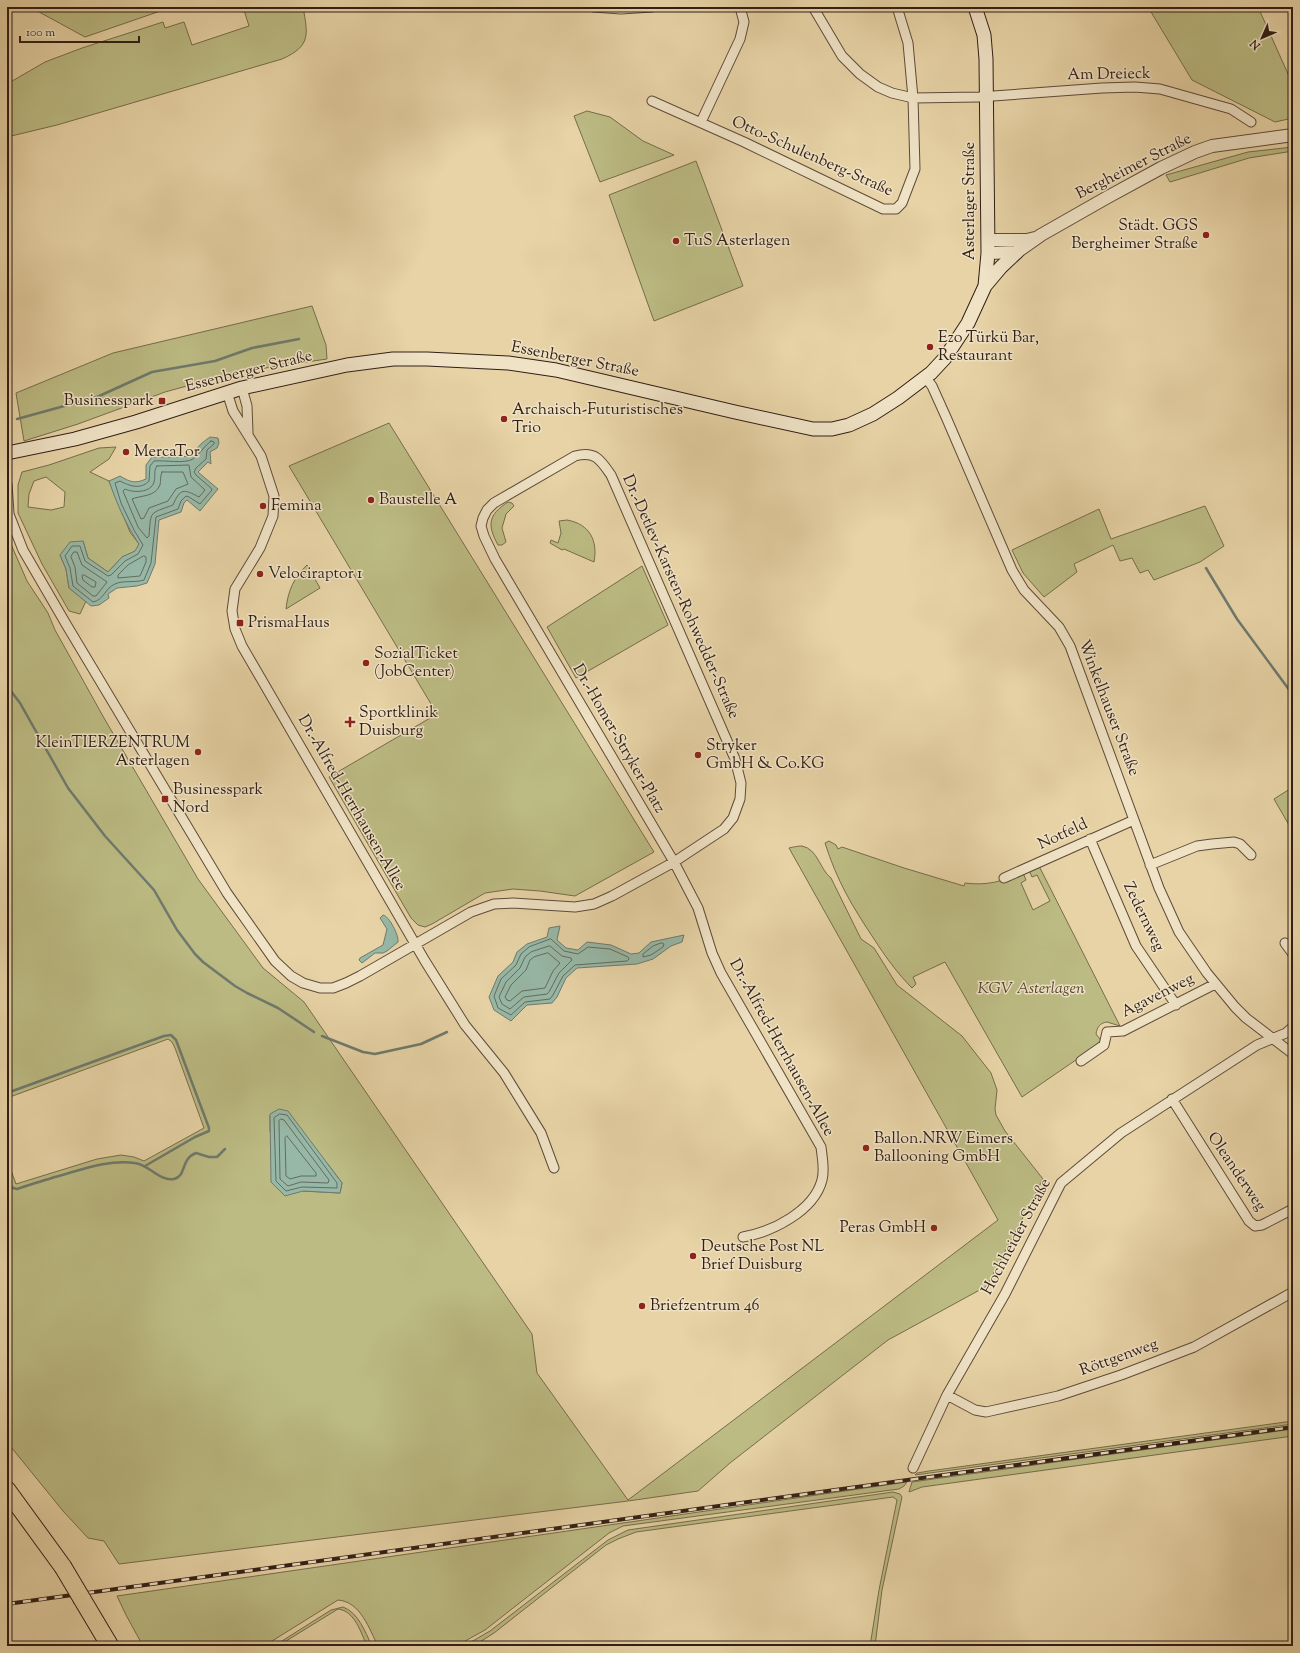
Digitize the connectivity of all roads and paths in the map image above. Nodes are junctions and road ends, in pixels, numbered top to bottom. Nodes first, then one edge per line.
1 (593, 7) edge
2 (652, 7) edge
3 (740, 7) edge
4 (813, 7) edge
5 (897, 7) edge
6 (975, 7) edge
7 (986, 96) junction
8 (913, 98) junction
9 (652, 101) dead end
10 (701, 122) junction
11 (1251, 122) dead end
12 (1293, 135) edge
13 (1042, 235) junction
14 (988, 246) junction
15 (1017, 252) junction
16 (985, 286) junction
17 (926, 378) junction
18 (242, 388) junction
19 (227, 392) junction
20 (248, 434) junction
21 (7, 453) edge
22 (7, 484) edge
23 (8, 511) edge
24 (538, 631) joint
25 (1134, 820) junction
26 (1090, 839) junction
27 (1251, 855) dead end
28 (674, 862) junction
29 (1150, 865) junction
30 (1004, 878) dead end
31 (1285, 943) dead end
32 (415, 944) junction
33 (1293, 954) edge
34 (1215, 984) junction
35 (1176, 1005) junction
36 (1293, 1027) edge
37 (1274, 1038) junction
38 (1293, 1054) edge
39 (1081, 1061) dead end
40 (1172, 1099) junction
41 (554, 1168) dead end
42 (1293, 1209) edge
43 (743, 1237) dead end
44 (1293, 1292) edge
45 (946, 1395) junction
46 (913, 1468) dead end
47 (7, 1490) edge
48 (7, 1507) edge
49 (58, 1568) junction
50 (77, 1599) junction
51 (98, 1646) edge
52 (110, 1646) edge

1 - 2 street
3 - 10 street
4 - 8 street, Am Dreieck
5 - 8 street, Otto-Schulenberg-Straße
6 - 7 main road, Asterlager Straße
7 - 8 street, Am Dreieck
7 - 11 street, Am Dreieck
7 - 14 main road, Asterlager Straße
8 - 10 street, Otto-Schulenberg-Straße
9 - 10 street, Otto-Schulenberg-Straße
12 - 13 street, Bergheimer Straße
13 - 14 street, Bergheimer Straße
13 - 15 street, Bergheimer Straße
14 - 15 street
14 - 16 main road, Asterlager Straße
15 - 16 main road
16 - 17 main road, Asterlager Straße
17 - 18 main road, Essenberger Straße
17 - 25 street, Winkelhauser Straße
18 - 19 main road, Essenberger Straße
18 - 20 street, Dr.-Alfred-Herrhausen-Allee
19 - 20 street, Dr.-Alfred-Herrhausen-Allee
19 - 21 main road, Essenberger Straße
20 - 32 street, Dr.-Alfred-Herrhausen-Allee
22 - 23 street, Dr.-Detlev-Karsten-Rohwedder-Straße
23 - 32 street, Dr.-Detlev-Karsten-Rohwedder-Straße
24 - 28 street, Dr.-Homer-Stryker-Platz
24 - 28 street, Dr.-Detlev-Karsten-Rohwedder-Straße
25 - 26 street, Notfeld
25 - 29 street, Winkelhauser Straße
26 - 30 street, Notfeld
26 - 35 street, Zedernweg
27 - 29 street
28 - 32 street, Dr.-Detlev-Karsten-Rohwedder-Straße
28 - 43 street, Dr.-Alfred-Herrhausen-Allee
29 - 34 street, Winkelhauser Straße
31 - 33 street
32 - 41 street, Dr.-Alfred-Herrhausen-Allee
34 - 35 street, Agavenweg
34 - 37 street, Winkelhauser Straße
35 - 39 street, Agavenweg
36 - 37 street
37 - 38 street, Winkelhauser Straße
37 - 40 street, Hochheider Straße
40 - 42 street, Oleanderweg
40 - 45 street, Hochheider Straße
44 - 45 street, Röttgenweg
45 - 46 street, Hochheider Straße
47 - 49 highway
48 - 49 highway
49 - 50 highway, bridge
50 - 51 highway
50 - 52 highway

